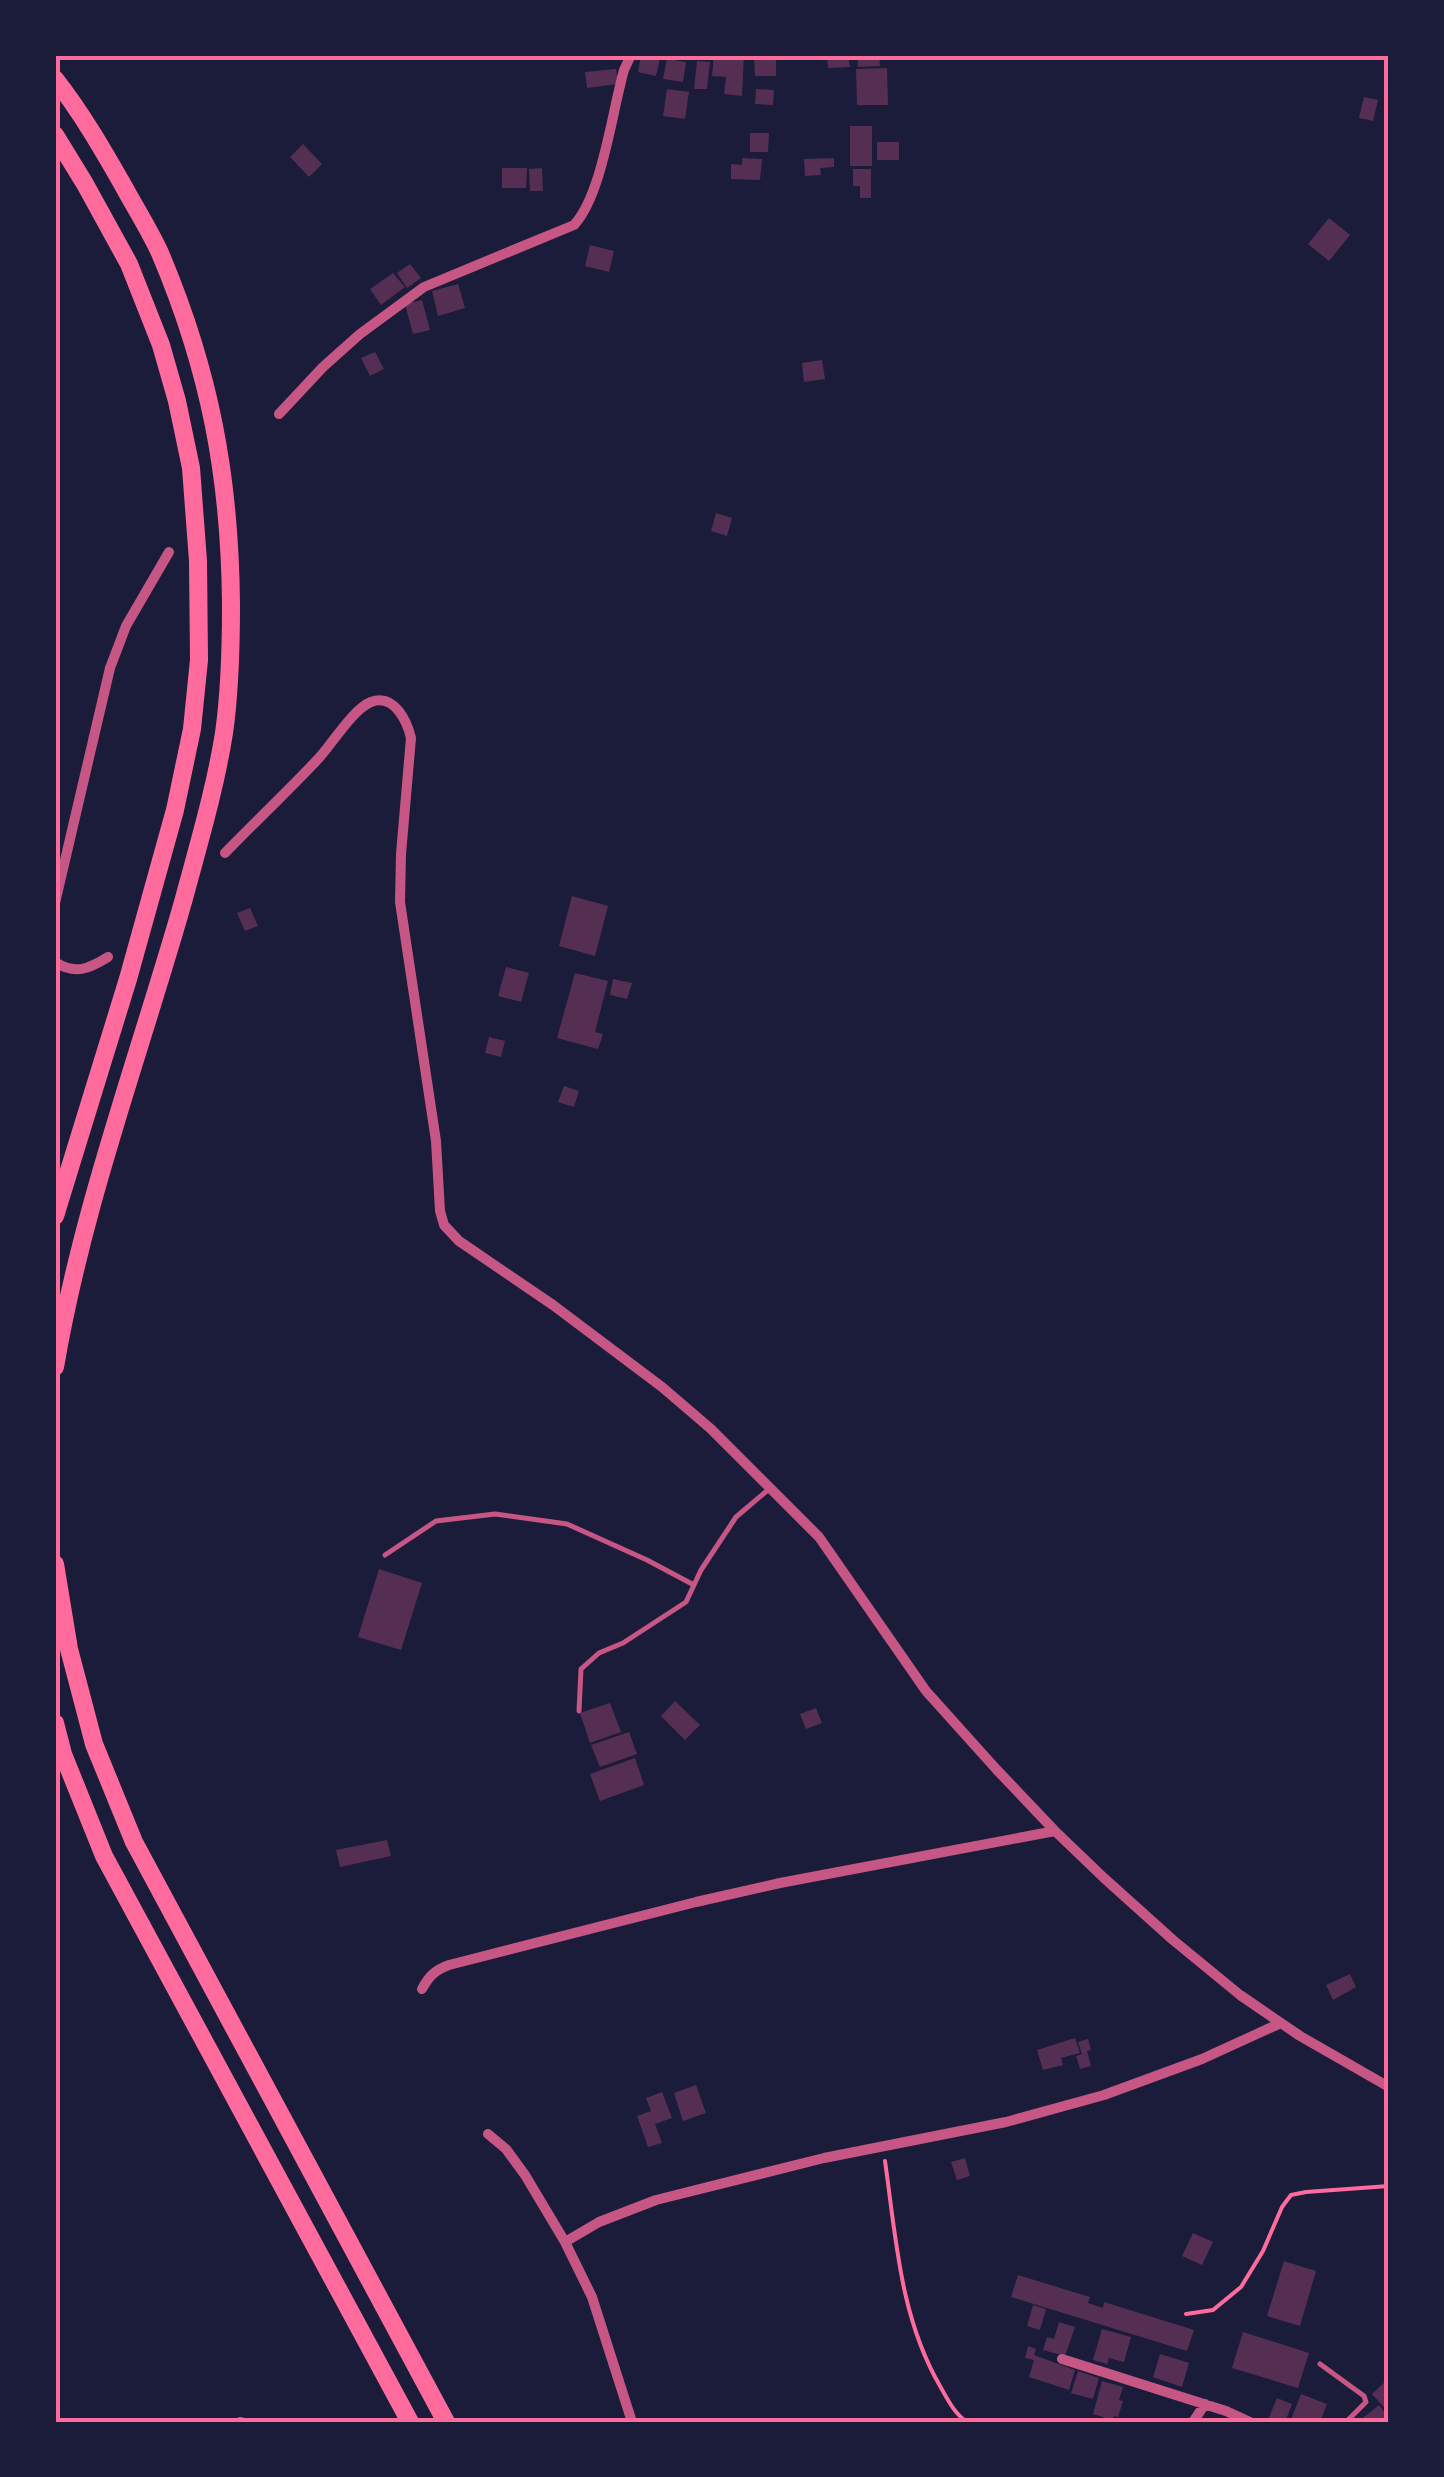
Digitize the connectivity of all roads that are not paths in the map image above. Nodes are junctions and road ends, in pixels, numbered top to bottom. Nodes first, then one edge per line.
1 (631, 55) edge
2 (55, 79) edge
3 (55, 136) edge
4 (279, 414) dead end
5 (168, 552) dead end
6 (225, 853) dead end
7 (55, 903) edge
8 (108, 957) dead end
9 (55, 962) edge
10 (55, 1216) edge
11 (55, 1367) edge
12 (769, 1488) junction
13 (385, 1555) dead end
14 (55, 1564) edge
15 (694, 1585) junction
16 (579, 1711) dead end
17 (55, 1723) edge
18 (1055, 1831) junction
19 (422, 1989) dead end
20 (1281, 2023) junction
21 (1389, 2087) edge
22 (488, 2134) dead end
23 (565, 2242) junction
24 (1062, 2358) dead end
25 (1320, 2364) dead end
26 (1205, 2404) junction
27 (410, 2422) edge
28 (446, 2422) edge
29 (632, 2422) edge
30 (1193, 2422) edge
31 (1250, 2422) edge
32 (1346, 2422) edge

1 - 4 street
2 - 11 main road
3 - 10 main road
5 - 7 street
6 - 12 street
8 - 9 street
12 - 15 lane
12 - 18 street
13 - 15 lane
14 - 28 main road
15 - 16 lane
17 - 27 main road
18 - 19 street
18 - 20 street
20 - 21 street
20 - 23 street
22 - 23 street
23 - 29 street
24 - 26 street
25 - 32 lane
26 - 30 street
26 - 31 street

